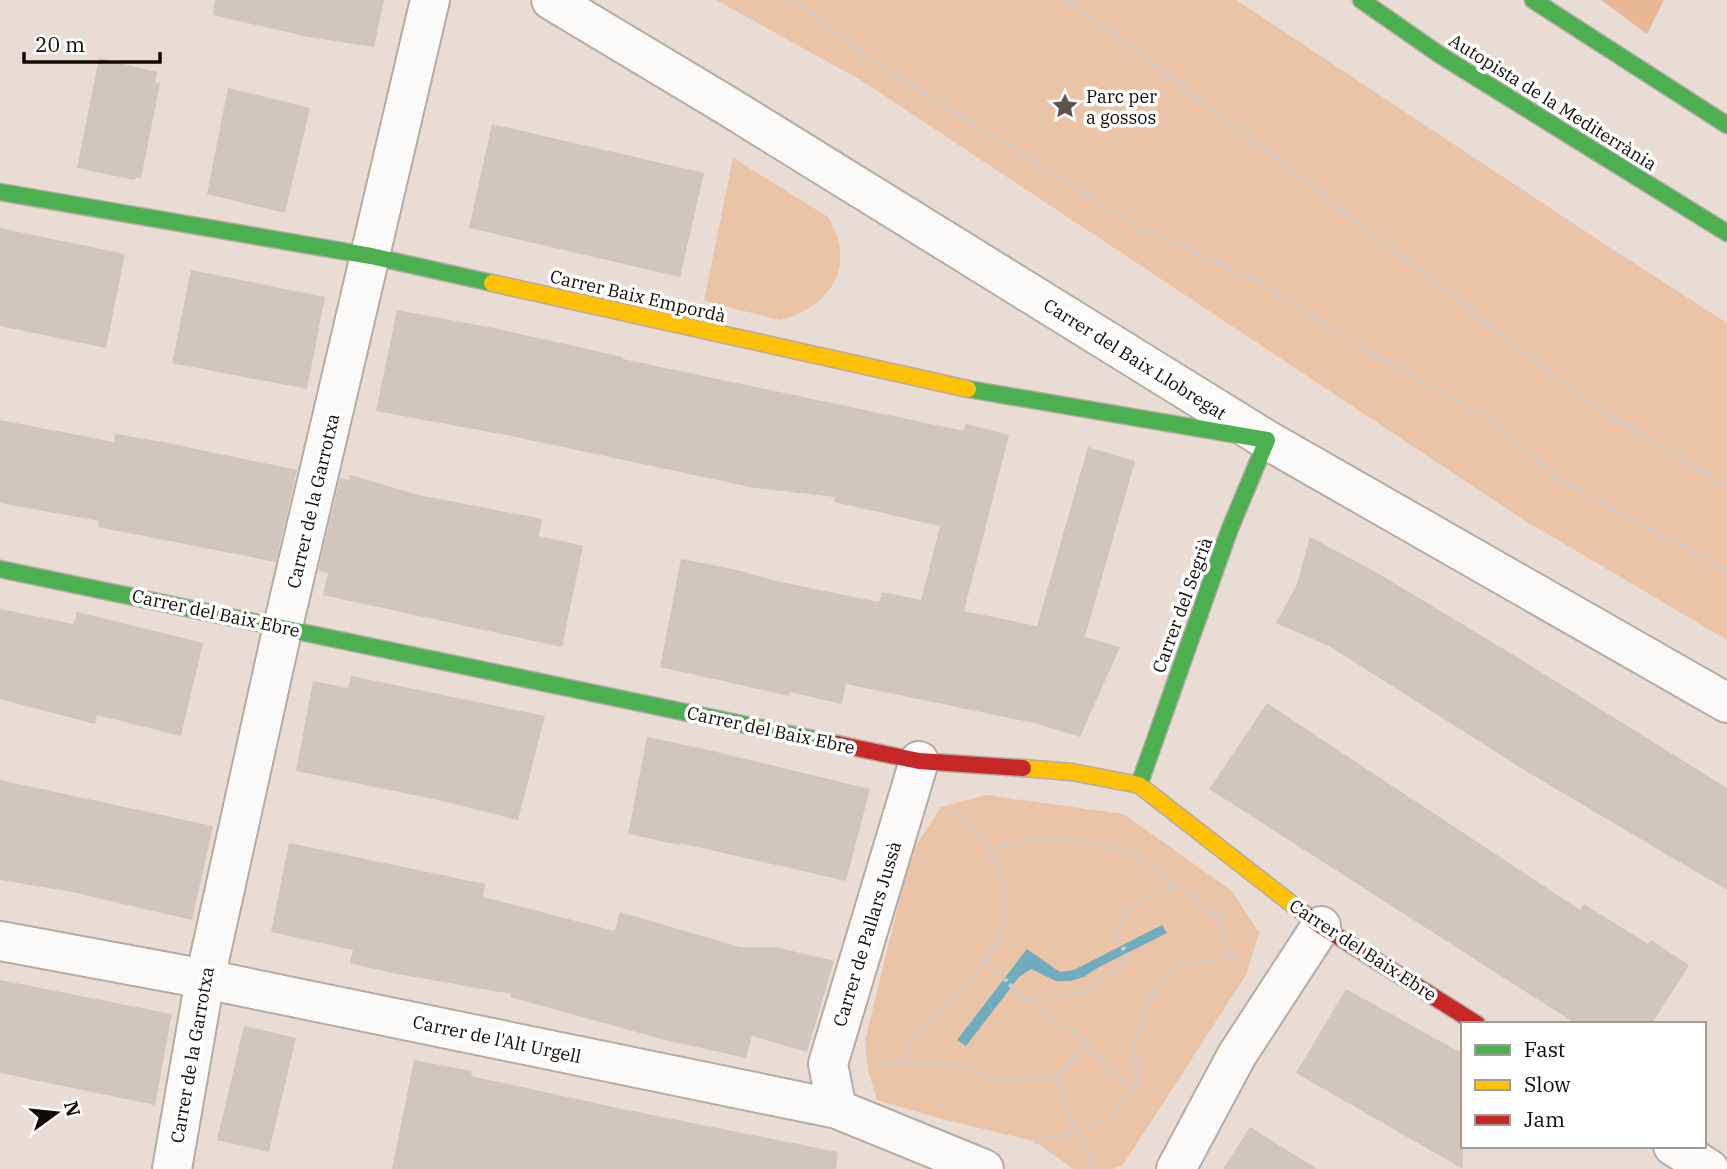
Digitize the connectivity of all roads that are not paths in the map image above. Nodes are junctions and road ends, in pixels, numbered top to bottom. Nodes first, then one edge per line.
1 (430, 0) edge
2 (551, 0) edge
3 (1360, 0) edge
4 (1533, 0) edge
5 (1727, 125) edge
6 (0, 192) edge
7 (1727, 233) edge
8 (371, 256) junction
9 (1267, 440) junction
10 (0, 569) edge
11 (283, 626) junction
12 (1727, 703) edge
13 (919, 761) junction
14 (1139, 785) junction
15 (1321, 926) junction
16 (0, 941) edge
17 (205, 979) junction
18 (1474, 1022) edge
19 (837, 1109) junction
20 (1676, 1148) edge
21 (172, 1169) edge
22 (984, 1169) edge
23 (1176, 1169) edge
24 (1709, 1169) edge

1 - 8 street, Carrer de la Garrotxa
2 - 9 street, Carrer del Baix Llobregat
3 - 7 main road, Autopista de la Mediterrània
4 - 5 main road
6 - 8 main road, Carrer Baix Empordà
8 - 9 main road, Carrer Baix Empordà
8 - 11 street, Carrer de la Garrotxa
9 - 12 street, Carrer del Baix Llobregat
9 - 14 main road, Carrer del Segrià
10 - 11 main road, Carrer del Baix Ebre
11 - 13 main road, Carrer del Baix Ebre
11 - 17 street, Carrer de la Garrotxa
13 - 14 main road, Carrer del Baix Ebre
13 - 19 street, Carrer de Pallars Jussà
14 - 15 main road, Carrer del Baix Ebre
15 - 18 main road, Carrer del Baix Ebre
15 - 23 street
16 - 17 street, Carrer de l'Alt Urgell
17 - 19 street, Carrer de l'Alt Urgell
17 - 21 street, Carrer de la Garrotxa
19 - 22 street, Carrer de l'Alt Urgell
20 - 24 street

